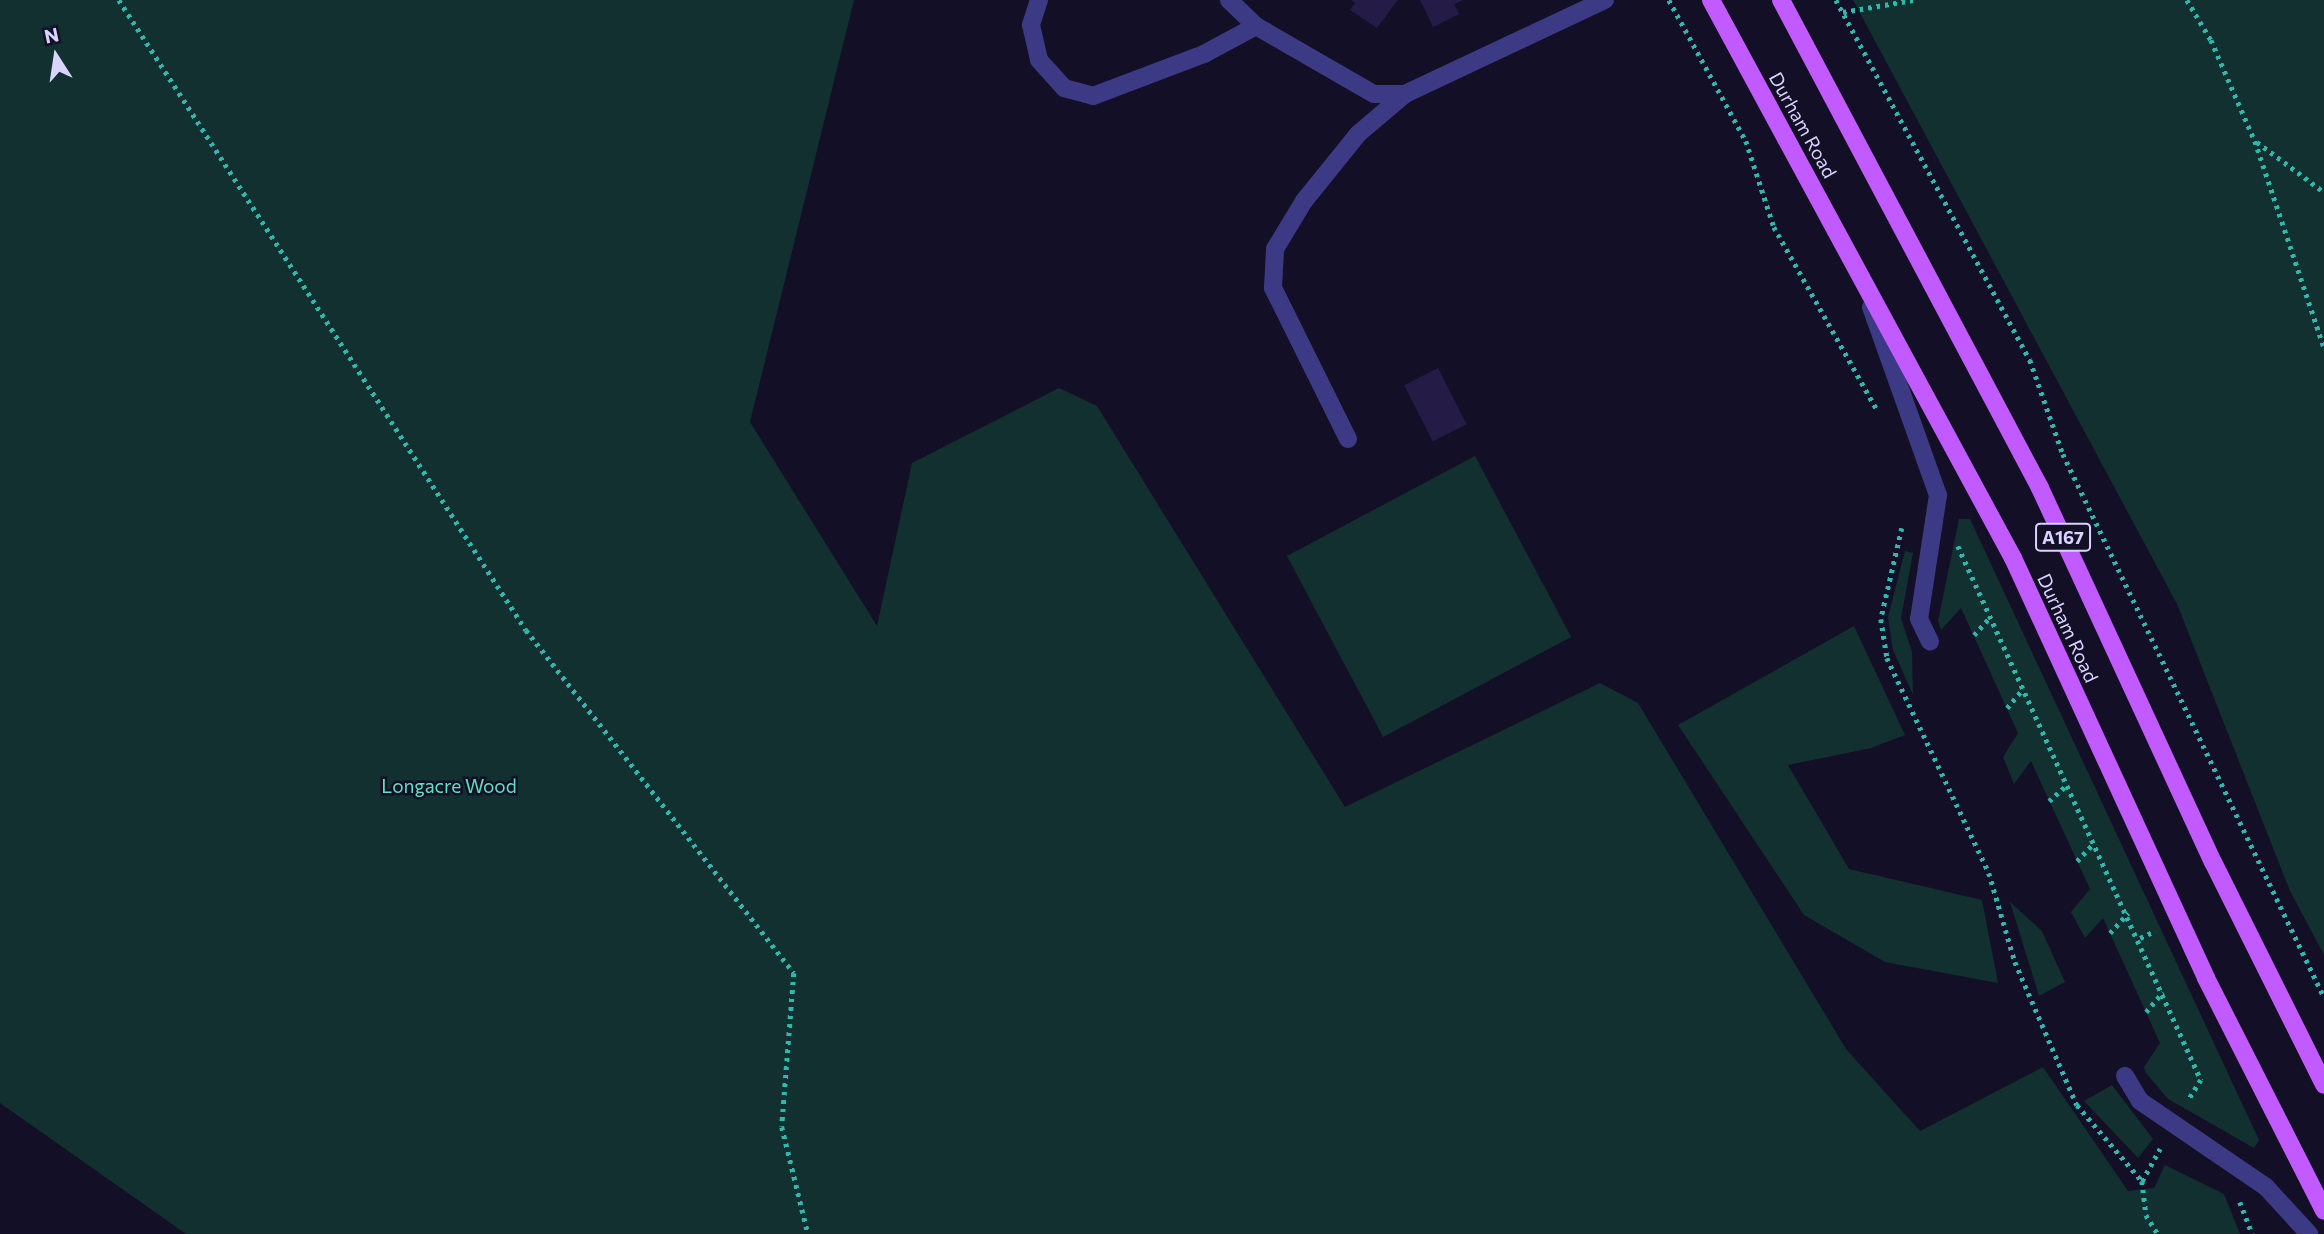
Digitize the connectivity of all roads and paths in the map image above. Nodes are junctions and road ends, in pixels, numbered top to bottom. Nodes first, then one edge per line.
1 (120, 0) edge
2 (1039, 0) edge
3 (1229, 0) edge
4 (1605, 0) edge
5 (1711, 0) edge
6 (1781, 0) edge
7 (1836, 0) edge
8 (1913, 0) edge
9 (2187, 0) edge
10 (1843, 12) junction
11 (1256, 26) junction
12 (1405, 94) junction
13 (2255, 141) junction
14 (2324, 192) edge
15 (1855, 264) junction
16 (2324, 347) edge
17 (1348, 439) dead end
18 (1902, 528) dead end
19 (1990, 617) dead end
20 (1974, 635) dead end
21 (1930, 642) dead end
22 (2023, 689) dead end
23 (2007, 708) dead end
24 (2067, 785) dead end
25 (2049, 800) dead end
26 (2094, 844) dead end
27 (2077, 861) dead end
28 (2127, 913) dead end
29 (2109, 933) dead end
30 (2140, 938) dead end
31 (2163, 992) junction
32 (2324, 997) edge
33 (2146, 1012) dead end
34 (2124, 1076) dead end
35 (2324, 1085) edge
36 (2175, 1125) junction
37 (2161, 1149) junction
38 (2171, 1156) dead end
39 (2142, 1181) junction
40 (2238, 1196) dead end
41 (2324, 1211) edge
42 (808, 1234) edge
43 (2158, 1234) edge
44 (2252, 1234) edge
45 (2309, 1234) edge

1 - 42 path
2 - 11 street
3 - 11 street
4 - 12 street
5 - 15 main road, Durham Road / A167
6 - 35 main road, Durham Road / A167
7 - 10 path
8 - 10 path
9 - 13 path
10 - 32 path
11 - 12 street
12 - 17 street
13 - 14 path
13 - 16 path
15 - 21 street
15 - 41 main road, Durham Road / A167
18 - 39 path
19 - 20 path
22 - 23 path
24 - 25 path
26 - 27 path
28 - 29 path
30 - 31 path
31 - 33 path
31 - 36 path
34 - 36 street
36 - 37 path
36 - 45 street
37 - 38 path
37 - 39 path
39 - 43 path
40 - 44 path

